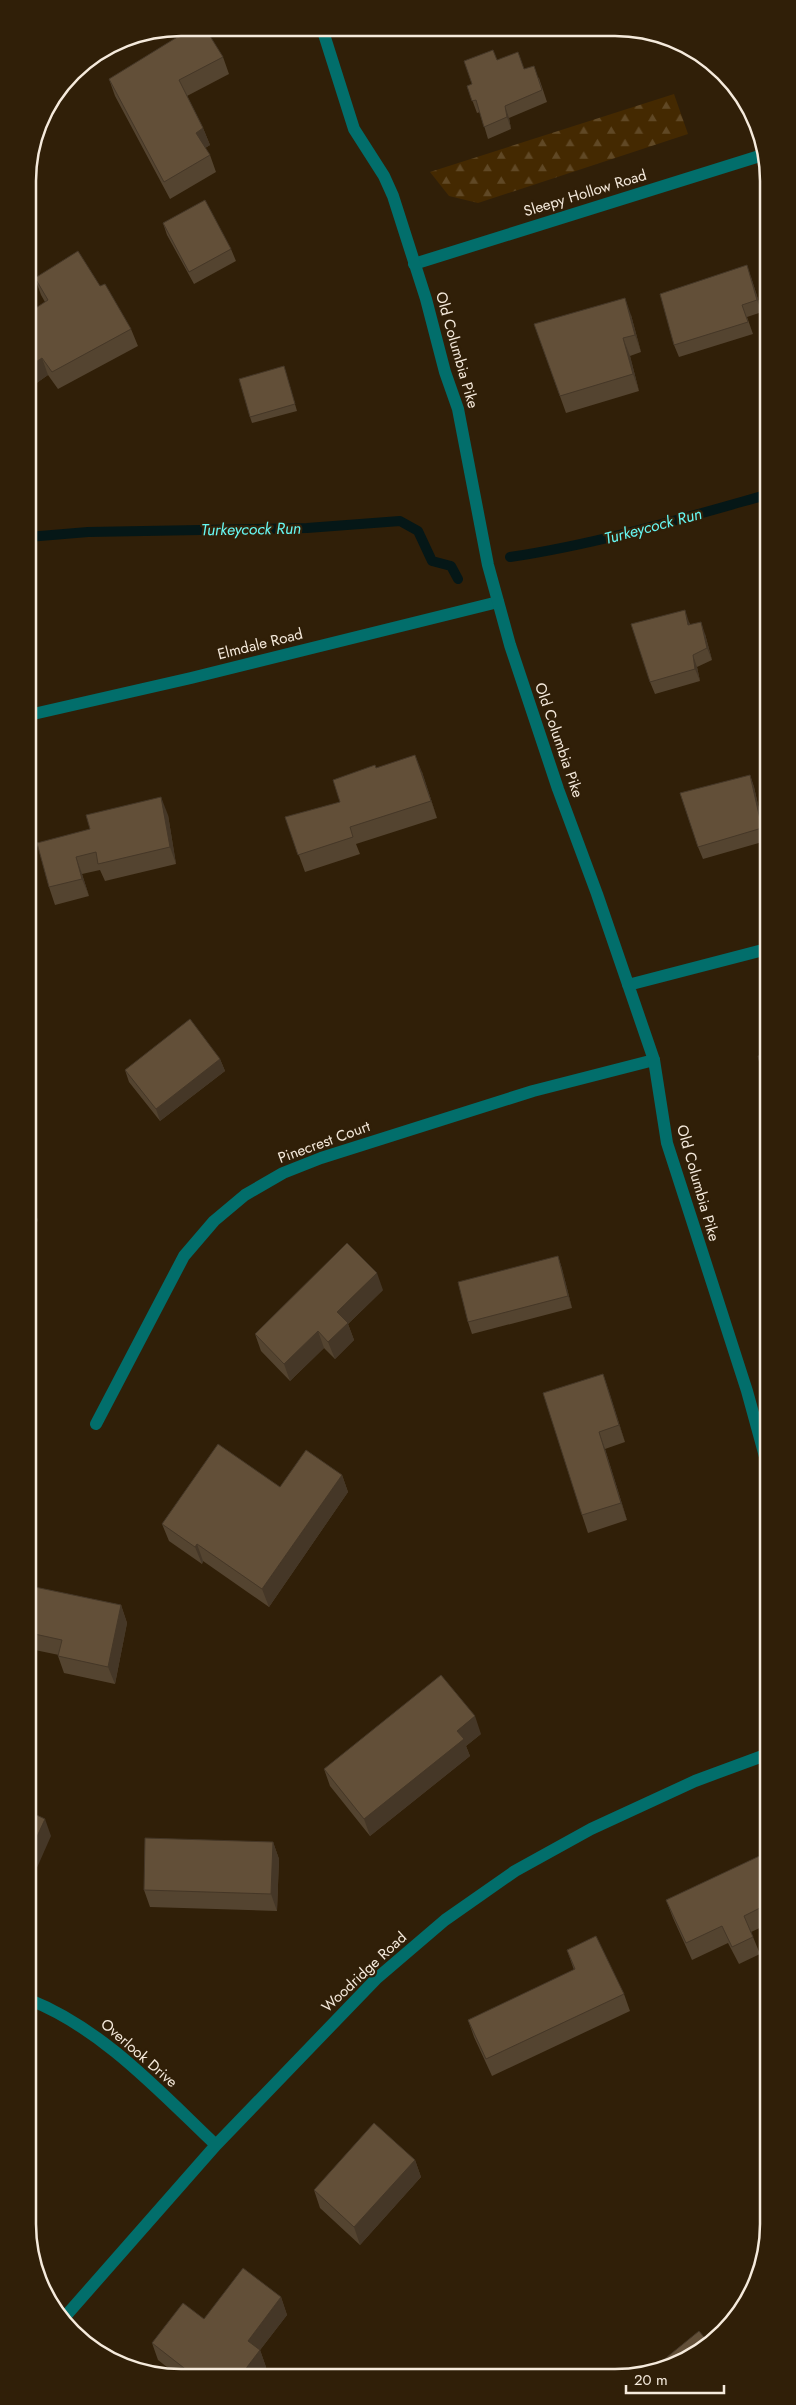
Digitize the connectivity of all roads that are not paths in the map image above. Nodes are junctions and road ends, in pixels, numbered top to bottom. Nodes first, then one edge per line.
1 (325, 36) edge
2 (758, 157) edge
3 (414, 264) junction
4 (498, 602) junction
5 (37, 713) edge
6 (760, 951) edge
7 (628, 985) junction
8 (654, 1060) junction
9 (96, 1424) dead end
10 (759, 1438) edge
11 (759, 1757) edge
12 (36, 2003) edge
13 (216, 2145) junction
14 (68, 2314) edge

1 - 3 street, Old Columbia Pike
2 - 3 street, Sleepy Hollow Road
3 - 4 street, Old Columbia Pike
4 - 5 street, Elmdale Road
4 - 7 street, Old Columbia Pike
6 - 7 street
7 - 8 street, Old Columbia Pike
8 - 9 street, Pinecrest Court
8 - 10 street, Old Columbia Pike
11 - 13 street, Woodridge Road
12 - 13 street, Overlook Drive
13 - 14 street, Woodridge Road

